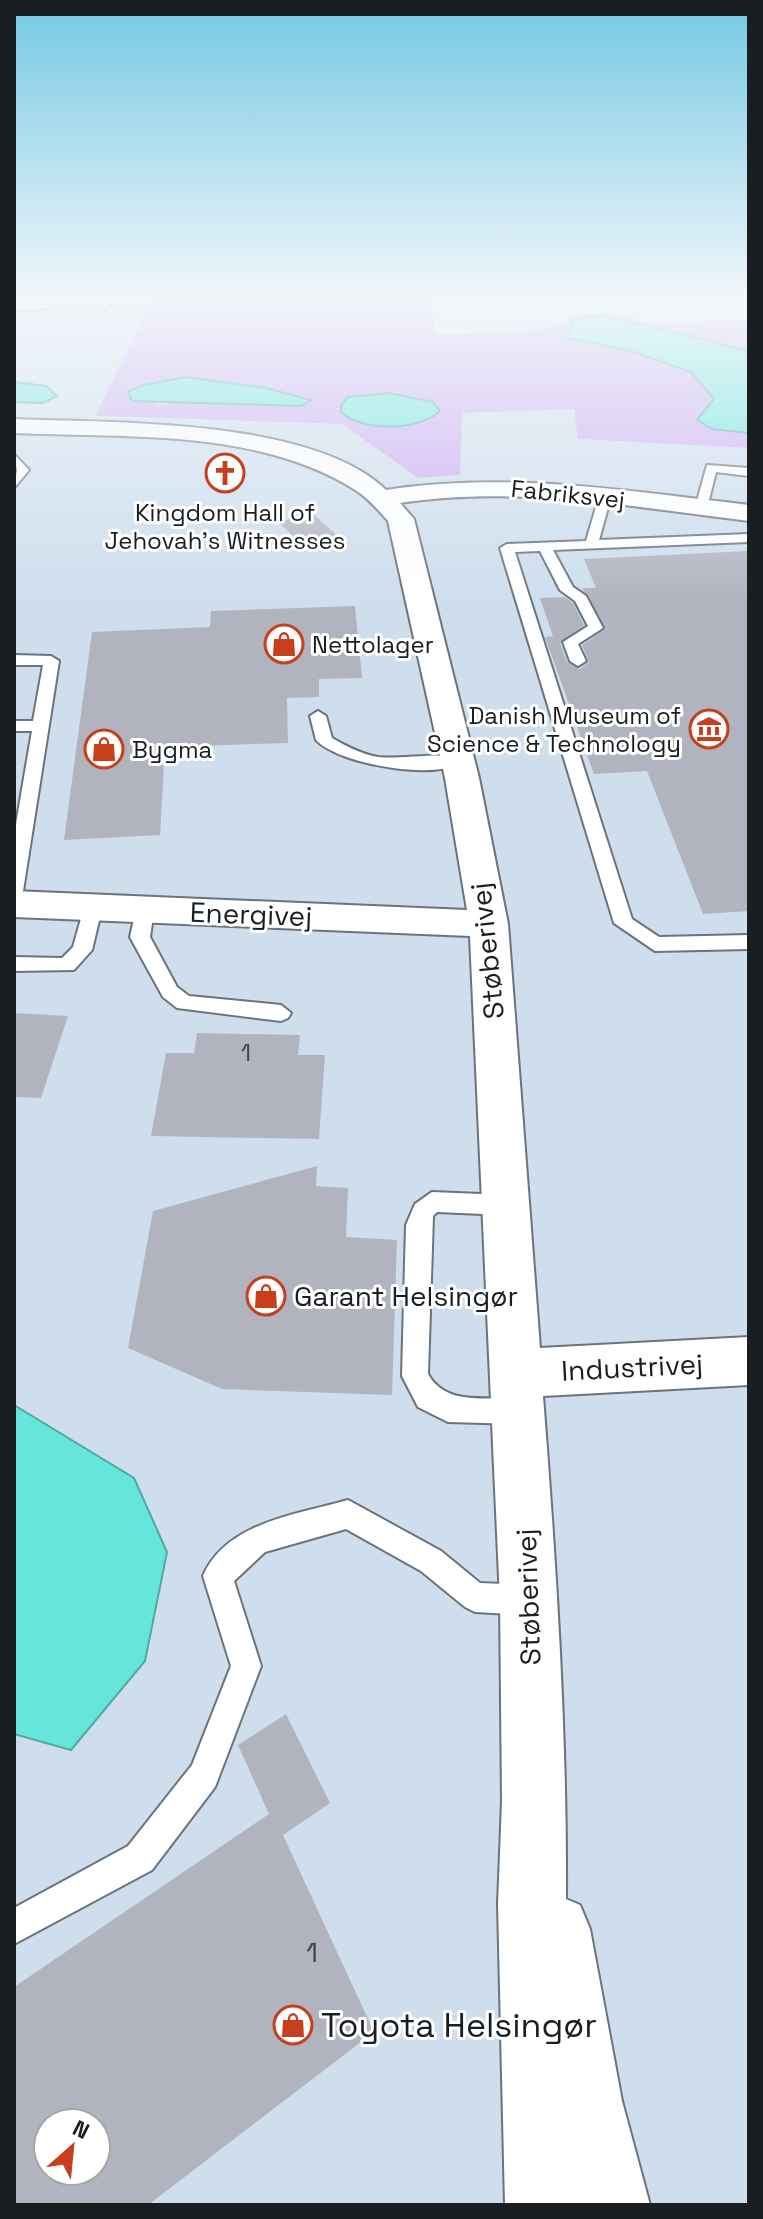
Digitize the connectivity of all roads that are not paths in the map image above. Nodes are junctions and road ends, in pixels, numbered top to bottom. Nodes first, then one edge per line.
1 (14, 426) edge
2 (14, 458) edge
3 (749, 472) edge
4 (14, 484) edge
5 (605, 497) junction
6 (386, 498) junction
7 (701, 508) junction
8 (749, 513) edge
9 (749, 538) edge
10 (591, 545) junction
11 (545, 547) junction
12 (14, 660) edge
13 (578, 661) dead end
14 (318, 716) dead end
15 (14, 726) edge
16 (40, 726) junction
17 (457, 760) junction
18 (14, 891) edge
19 (14, 904) edge
20 (93, 908) junction
21 (145, 910) junction
22 (489, 924) junction
23 (749, 942) edge
24 (14, 964) edge
25 (281, 1013) dead end
26 (506, 1205) junction
27 (749, 1361) edge
28 (517, 1392) junction
29 (529, 1600) junction
30 (534, 1801) junction
31 (14, 1927) edge
32 (544, 2205) edge
33 (611, 2205) edge

1 - 6 street
2 - 4 lane
3 - 7 lane
5 - 6 street, Fabriksvej
5 - 7 street, Fabriksvej
5 - 10 lane
6 - 17 street, Støberivej
7 - 8 street, Fabriksvej
9 - 10 lane
10 - 11 lane
11 - 13 lane
11 - 23 lane
12 - 16 lane
14 - 17 lane
15 - 16 lane
16 - 18 lane
17 - 22 street, Støberivej
19 - 20 street, Energivej
20 - 21 street, Energivej
20 - 24 lane
21 - 22 street, Energivej
21 - 25 lane
22 - 26 street, Støberivej
26 - 28 street, Støberivej
26 - 28 lane
27 - 28 street, Industrivej
28 - 29 street, Støberivej
29 - 30 street, Støberivej
29 - 31 lane
30 - 32 street, Støberivej
30 - 33 street, Støberivej

